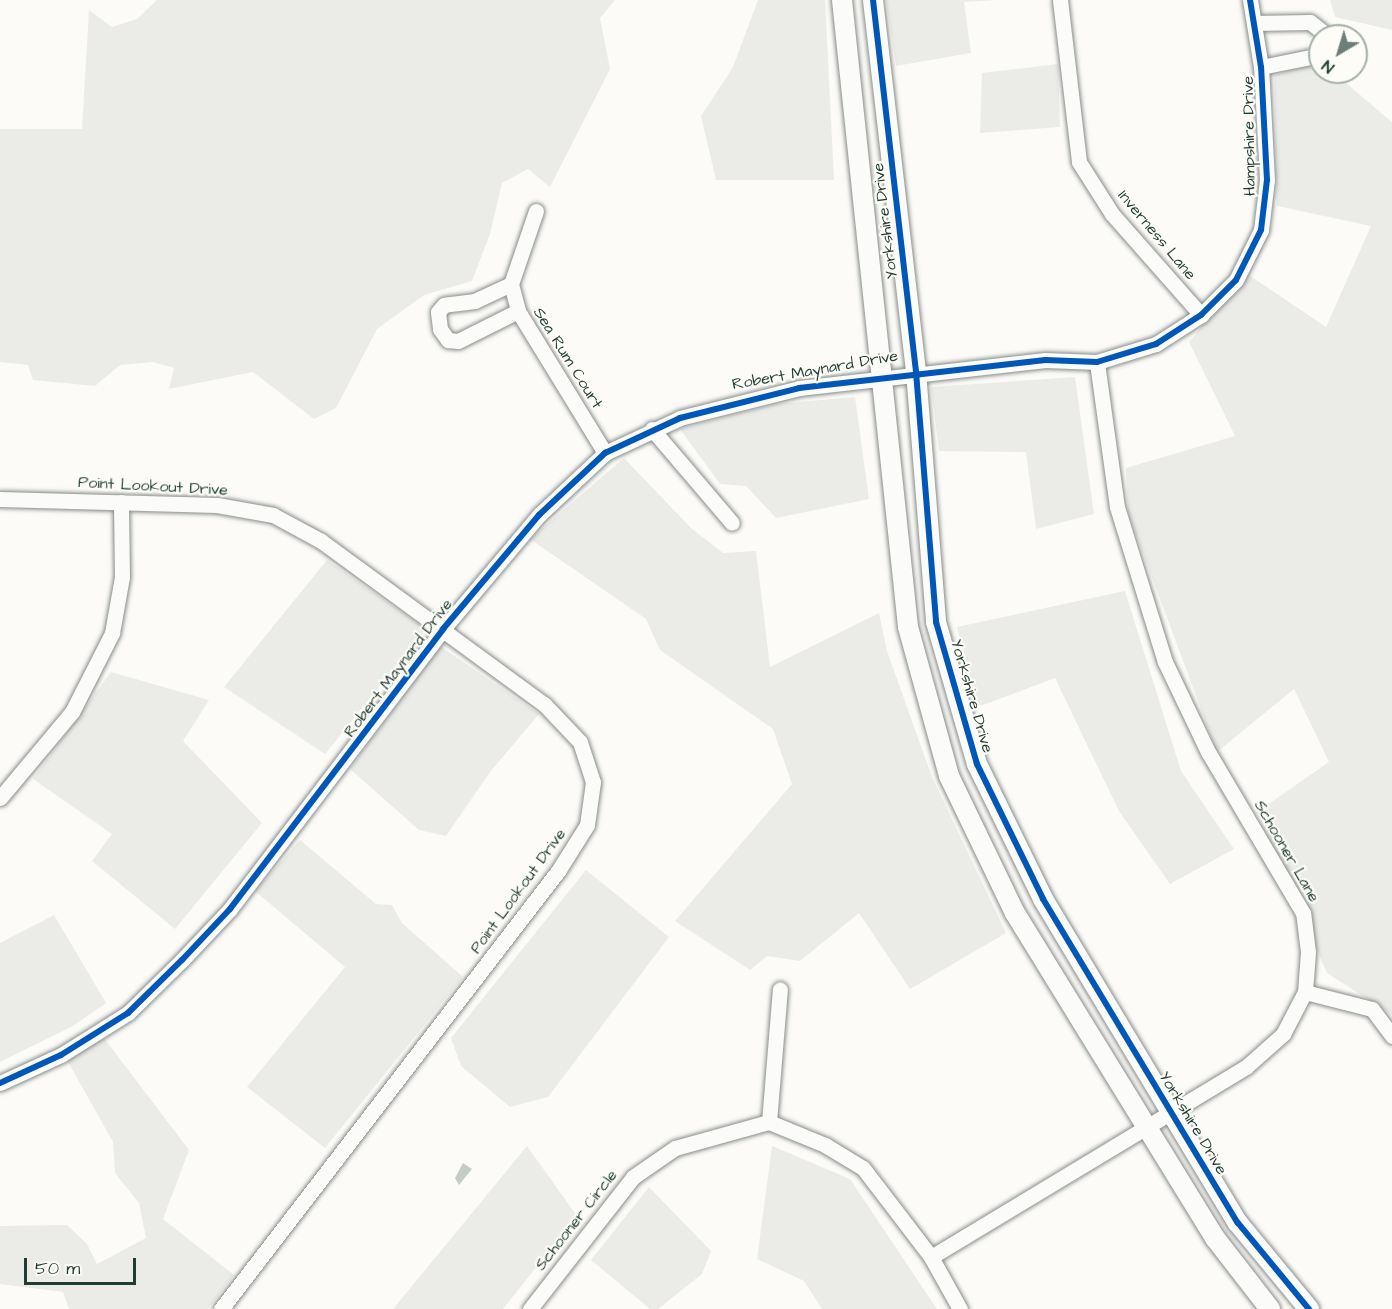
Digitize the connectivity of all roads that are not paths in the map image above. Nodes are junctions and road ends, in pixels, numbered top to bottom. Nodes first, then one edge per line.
1 (842, 0) edge
2 (873, 0) edge
3 (1060, 0) edge
4 (1250, 0) edge
5 (1254, 23) junction
6 (1313, 24) edge
7 (1308, 57) edge
8 (1261, 67) junction
9 (536, 211) dead end
10 (511, 284) junction
11 (518, 311) junction
12 (1201, 315) junction
13 (1097, 362) junction
14 (916, 372) junction
15 (885, 375) junction
16 (651, 429) junction
17 (605, 453) junction
18 (0, 498) edge
19 (121, 502) junction
20 (732, 523) dead end
21 (443, 629) junction
22 (0, 798) edge
23 (780, 989) dead end
24 (1305, 992) junction
25 (1392, 1036) edge
26 (0, 1083) edge
27 (1172, 1113) junction
28 (769, 1122) junction
29 (1146, 1127) junction
30 (931, 1257) junction
31 (221, 1309) edge
32 (530, 1309) edge
33 (960, 1309) edge
34 (1270, 1309) edge
35 (1309, 1309) edge

1 - 15 street, Yorkshire Drive
2 - 14 street, Yorkshire Drive
3 - 12 street, Inverness Lane
4 - 5 street, Hampshire Drive
5 - 6 street
5 - 8 street, Hampshire Drive
7 - 8 street
8 - 12 street, Hampshire Drive
9 - 10 street
10 - 11 street, Sea Rum Court
10 - 11 street
11 - 17 street, Sea Rum Court
12 - 13 street, Hampshire Drive
13 - 14 street, Hampshire Drive
13 - 24 street, Schooner Lane
14 - 15 street, Robert Maynard Drive
14 - 27 street, Yorkshire Drive
15 - 16 street, Robert Maynard Drive
15 - 29 street, Yorkshire Drive
16 - 17 street, Robert Maynard Drive
16 - 20 street
17 - 21 street, Robert Maynard Drive
18 - 19 street, Point Lookout Drive
19 - 21 street, Point Lookout Drive
19 - 22 street
21 - 26 street, Robert Maynard Drive
21 - 31 street, Point Lookout Drive
23 - 28 street
24 - 25 street
24 - 27 street, Schooner Lane
27 - 29 street, Schooner Lane
27 - 35 street, Yorkshire Drive
28 - 30 street
28 - 32 street, Schooner Circle
29 - 30 street, Schooner Lane
29 - 34 street, Yorkshire Drive
30 - 33 street

